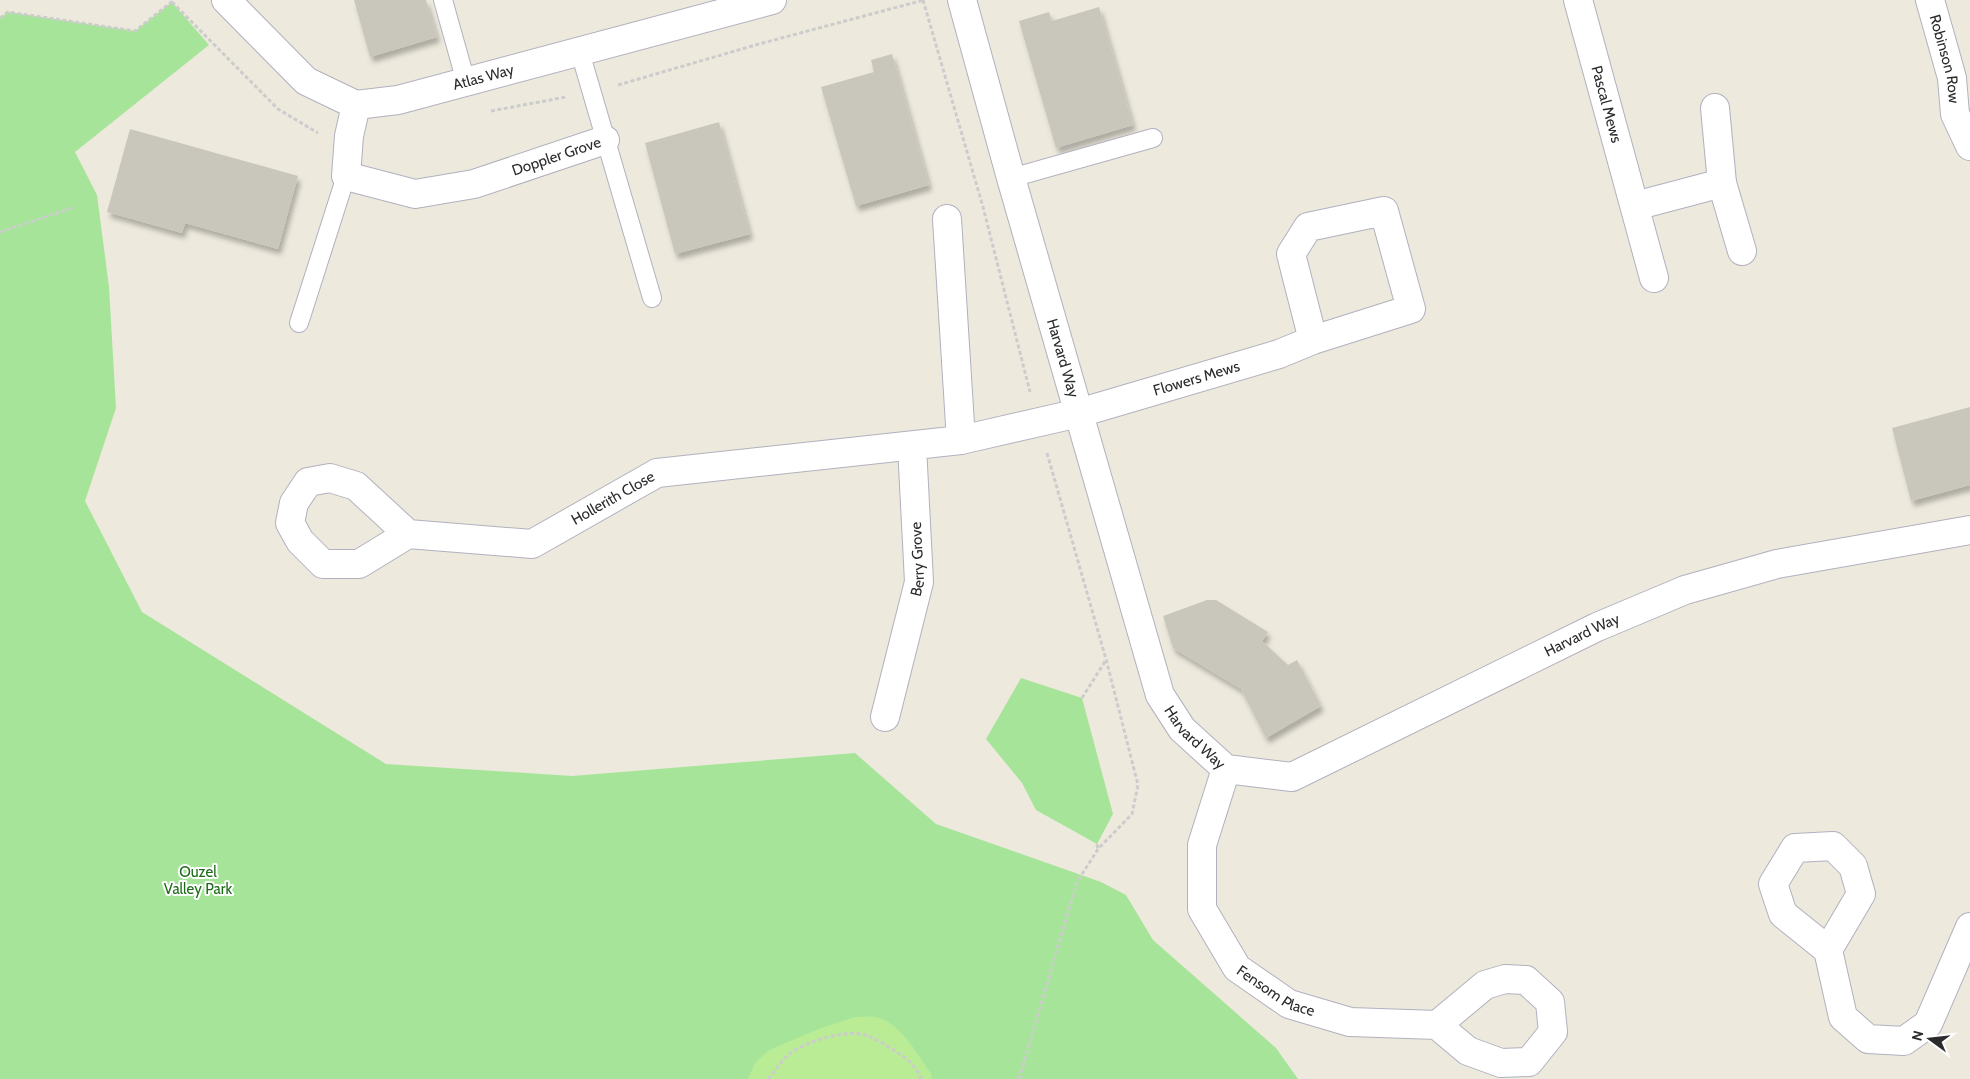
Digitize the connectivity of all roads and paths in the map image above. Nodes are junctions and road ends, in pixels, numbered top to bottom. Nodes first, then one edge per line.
1 (174, 0) edge
2 (226, 0) edge
3 (443, 0) edge
4 (772, 0) edge
5 (924, 0) edge
6 (962, 0) edge
7 (1578, 0) edge
8 (1930, 0) edge
9 (0, 18) edge
10 (580, 52) junction
11 (466, 82) junction
12 (592, 93) junction
13 (356, 105) junction
14 (1715, 108) dead end
15 (1153, 138) dead end
16 (606, 140) junction
17 (1970, 146) edge
18 (346, 176) junction
19 (1011, 178) junction
20 (1722, 183) junction
21 (1635, 206) junction
22 (72, 208) dead end
23 (947, 219) dead end
24 (0, 232) edge
25 (1742, 251) dead end
26 (1654, 278) dead end
27 (652, 298) dead end
28 (299, 323) dead end
29 (1313, 340) junction
30 (1079, 413) junction
31 (1038, 422) junction
32 (961, 440) junction
33 (912, 446) junction
34 (1970, 530) edge
35 (408, 534) dead end
36 (1106, 660) junction
37 (1082, 698) dead end
38 (885, 717) dead end
39 (1226, 769) junction
40 (1097, 844) dead end
41 (1098, 849) junction
42 (1970, 927) edge
43 (1828, 950) dead end
44 (1437, 1025) dead end
45 (768, 1079) edge
46 (921, 1079) edge
47 (1019, 1079) edge

1 - 9 path
2 - 13 street
3 - 11 lane
4 - 10 street, Atlas Way
5 - 12 path
5 - 31 path
6 - 19 street, Harvard Way
7 - 21 street, Pascal Mews
8 - 17 street, Robinson Row
10 - 11 street, Atlas Way
10 - 12 lane
11 - 13 street, Atlas Way
12 - 16 lane
13 - 18 street
14 - 20 street
15 - 19 lane
16 - 18 street, Doppler Grove
16 - 27 lane, Doppler Grove
18 - 28 lane
19 - 30 street, Harvard Way
20 - 21 street
20 - 25 street
21 - 26 street, Pascal Mews
22 - 24 path
23 - 32 street
29 - 29 street, Flowers Mews
29 - 30 street, Flowers Mews
30 - 31 street
30 - 39 street, Harvard Way
31 - 32 street
31 - 36 path
32 - 33 street
33 - 35 street, Hollerith Close
33 - 38 street, Berry Grove
34 - 39 street, Harvard Way
36 - 37 path
36 - 41 path
39 - 44 street, Fensom Place
40 - 41 path
41 - 47 path
42 - 43 street
45 - 46 path

